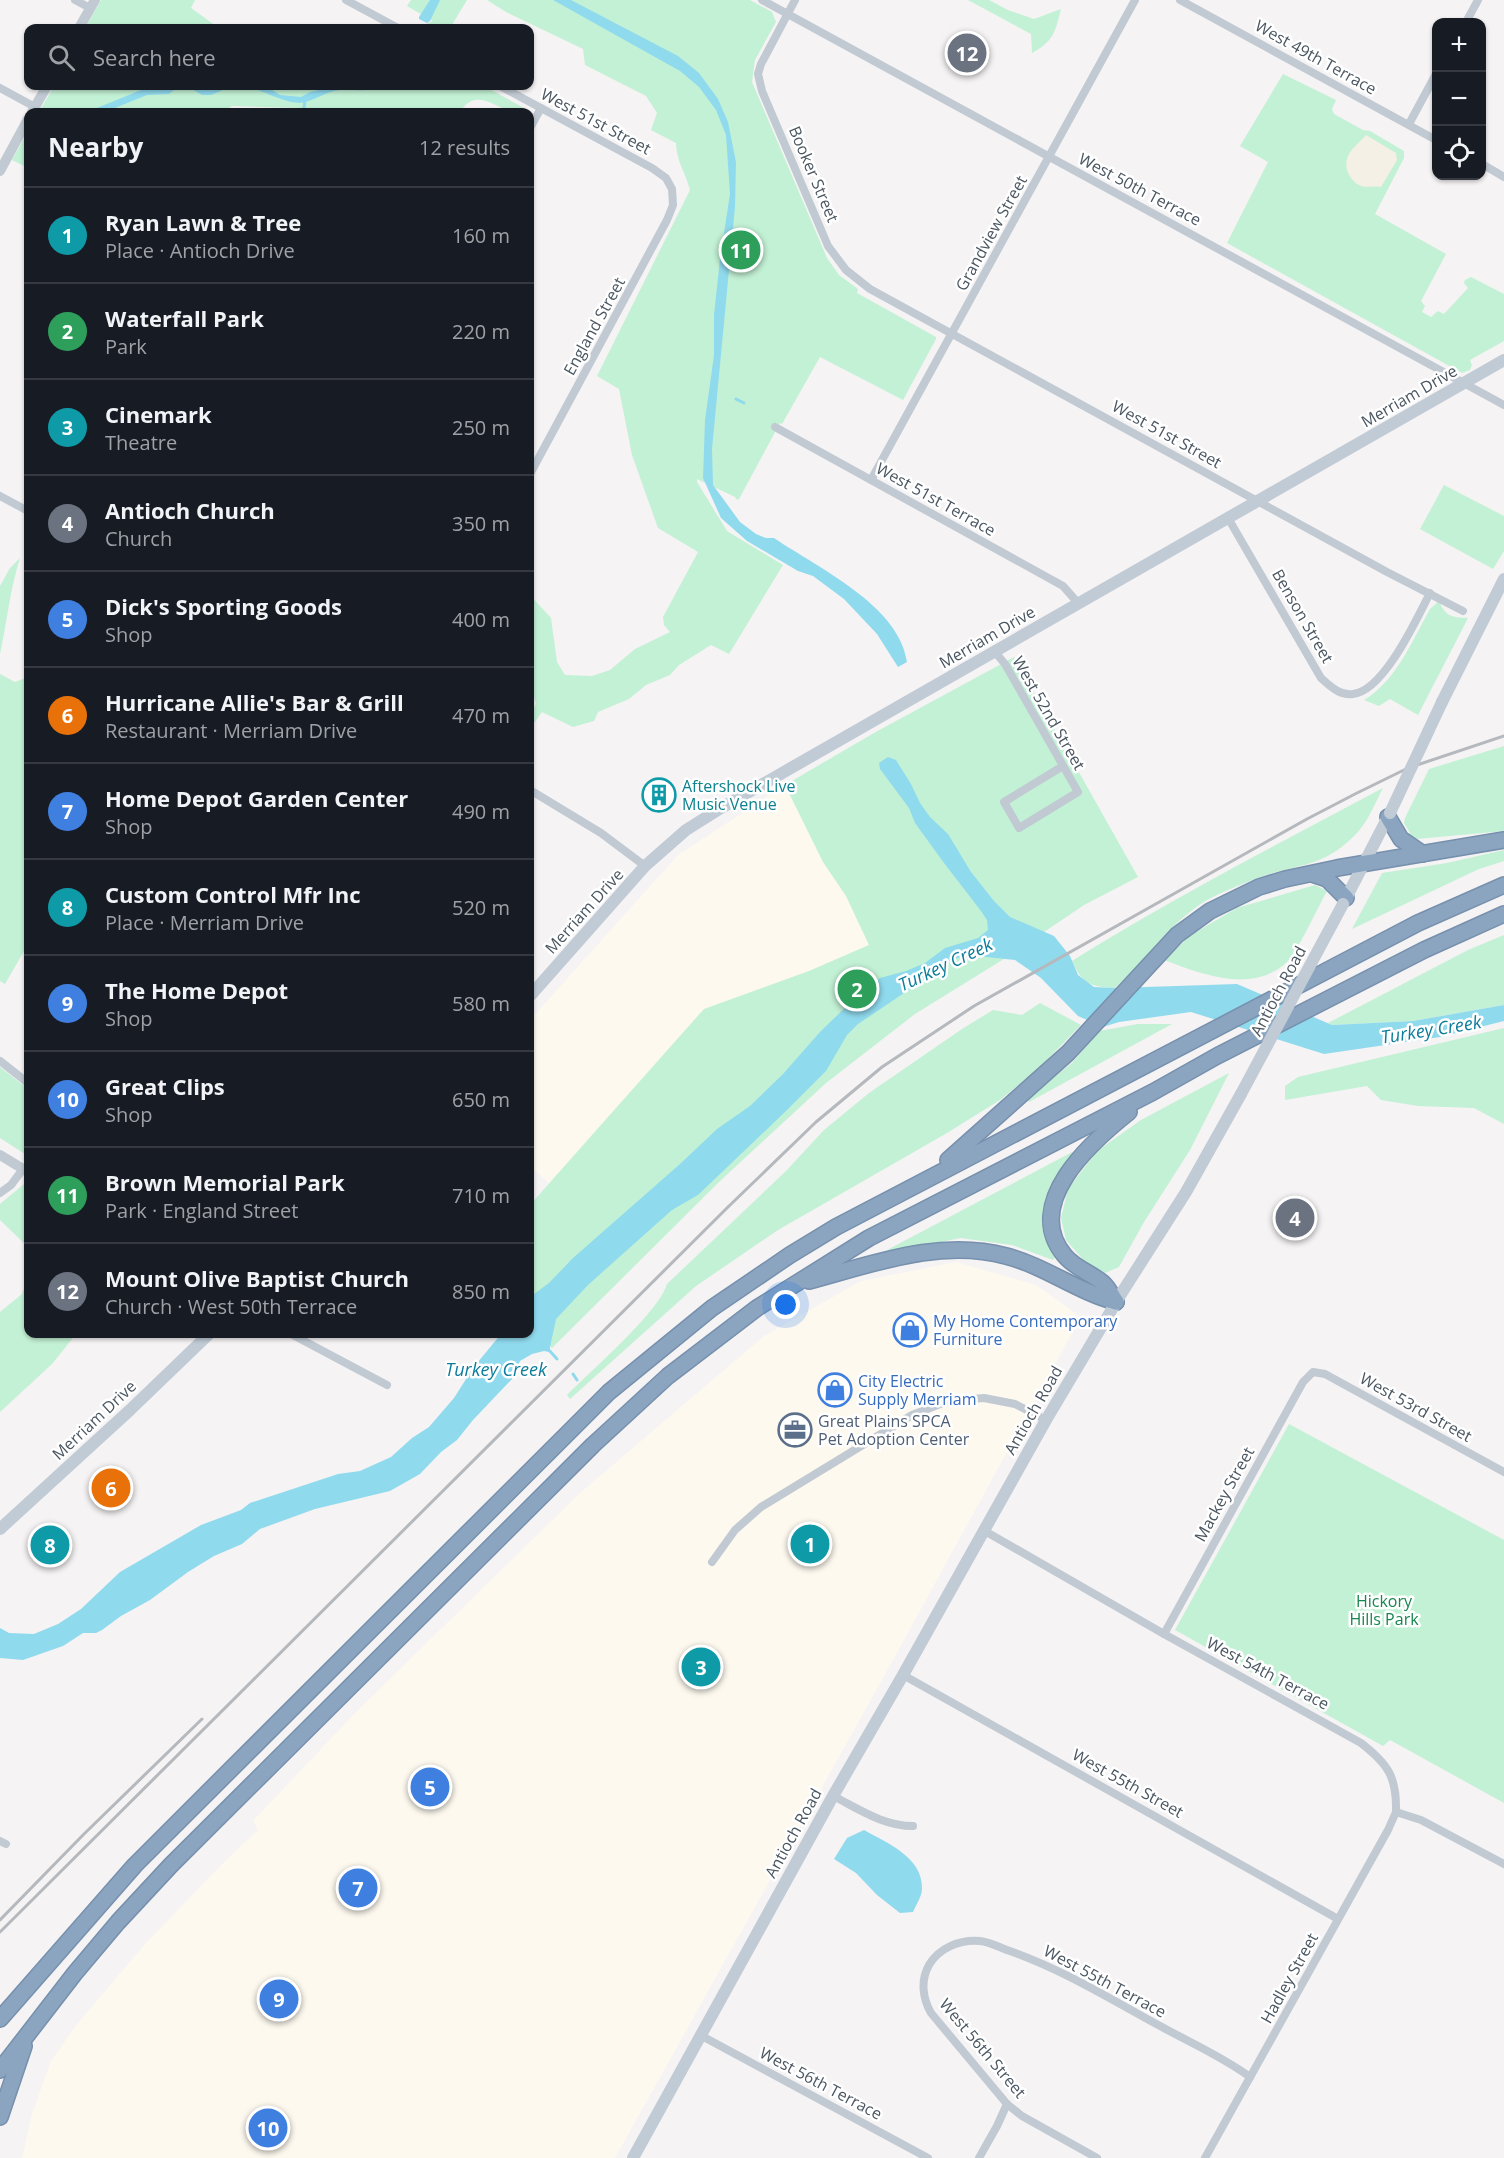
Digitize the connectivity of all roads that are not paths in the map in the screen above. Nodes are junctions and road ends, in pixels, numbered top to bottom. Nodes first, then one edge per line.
1 (75, 0) edge
2 (346, 0) edge
3 (762, 0) edge
4 (795, 0) edge
5 (1135, 0) edge
6 (1180, 0) edge
7 (1478, 0) edge
8 (92, 4) edge
9 (787, 14) junction
10 (1468, 18) edge
11 (81, 24) edge
12 (391, 24) edge
13 (1432, 83) edge
14 (0, 88) edge
15 (45, 90) edge
16 (507, 90) edge
17 (31, 108) edge
18 (35, 108) edge
19 (541, 108) junction
20 (534, 121) edge
21 (1409, 124) junction
22 (24, 126) edge
23 (1432, 137) edge
24 (1050, 158) junction
25 (1486, 166) edge
26 (0, 171) edge
27 (1504, 177) edge
28 (672, 189) joint
29 (858, 281) joint
30 (953, 333) junction
31 (1504, 360) edge
32 (1465, 383) junction
33 (1504, 405) edge
34 (775, 427) dead end
35 (534, 467) edge
36 (871, 480) junction
37 (0, 496) edge
38 (1257, 501) junction
39 (24, 509) edge
40 (1228, 518) junction
41 (1504, 579) edge
42 (1430, 593) junction
43 (1078, 603) junction
44 (1463, 611) dead end
45 (995, 652) junction
46 (1063, 766) junction
47 (534, 792) edge
48 (1389, 815) junction
49 (1504, 840) edge
50 (1423, 854) junction
51 (1365, 864) junction
52 (645, 866) junction
53 (1312, 874) junction
54 (1504, 885) edge
55 (1344, 901) junction
56 (1504, 914) edge
57 (534, 991) edge
58 (0, 1061) edge
59 (24, 1080) edge
60 (1153, 1092) junction
61 (0, 1155) edge
62 (24, 1169) edge
63 (24, 1172) edge
64 (929, 1176) junction
65 (0, 1193) edge
66 (791, 1286) junction
67 (1116, 1302) junction
68 (205, 1338) edge
69 (299, 1338) edge
70 (1313, 1372) joint
71 (387, 1385) dead end
72 (1046, 1420) junction
73 (1504, 1472) edge
74 (0, 1529) edge
75 (983, 1530) junction
76 (712, 1562) dead end
77 (1164, 1634) junction
78 (903, 1675) junction
79 (833, 1796) junction
80 (1396, 1812) junction
81 (913, 1826) dead end
82 (1504, 1864) edge
83 (1338, 1919) junction
84 (940, 1952) joint
85 (0, 2019) edge
86 (29, 2032) junction
87 (700, 2035) junction
88 (0, 2070) edge
89 (1250, 2077) junction
90 (1007, 2104) junction
91 (0, 2117) edge
92 (633, 2158) edge
93 (928, 2158) edge
94 (979, 2158) edge
95 (1097, 2158) edge
96 (1205, 2158) edge

1 - 8 street
2 - 12 street
3 - 9 street, West 50th Terrace
4 - 9 street
5 - 24 street, Grandview Street
6 - 21 street, West 49th Terrace
7 - 10 street
8 - 11 street
9 - 24 street, West 50th Terrace
9 - 29 street, Booker Street
13 - 21 street
14 - 17 street
15 - 18 street
16 - 19 street, West 51st Street
19 - 20 street
19 - 28 street, West 51st Street
21 - 23 street, West 49th Terrace
22 - 26 street
24 - 30 street, Grandview Street
24 - 32 street, West 50th Terrace
25 - 27 street
28 - 35 street, England Street
29 - 30 street, West 51st Street
30 - 36 street, Grandview Street
30 - 38 street, West 51st Street
31 - 32 main road, Merriam Drive
32 - 33 street, West 50th Terrace
32 - 38 main road, Merriam Drive
34 - 36 street, West 51st Terrace
36 - 43 street, West 51st Terrace
37 - 39 street
38 - 40 main road, Merriam Drive
38 - 42 street, West 51st Street
40 - 42 street, Benson Street
40 - 43 main road, Merriam Drive
41 - 48 main road, Antioch Road, bridge
42 - 44 street, West 51st Street
43 - 45 main road, Merriam Drive
45 - 46 street, West 52nd Street
45 - 52 main road, Merriam Drive
46 - 46 street, West 52nd Street
47 - 52 street
48 - 50 highway
48 - 51 main road, Antioch Road
49 - 50 highway
50 - 51 highway
51 - 53 highway
51 - 55 main road, Antioch Road
52 - 57 main road, Merriam Drive
53 - 55 highway
53 - 64 highway
54 - 64 highway, bridge
55 - 67 main road, Antioch Road, bridge
56 - 60 highway, bridge
58 - 59 street
60 - 66 highway
60 - 67 highway
61 - 62 street
63 - 65 street
64 - 85 highway
66 - 67 highway
66 - 86 highway
67 - 72 main road, Antioch Road
68 - 74 main road, Merriam Drive
69 - 71 street
70 - 73 street, West 53rd Street
70 - 77 street, Mackey Street
72 - 75 main road, Antioch Road
72 - 76 street
75 - 77 street, West 54th Terrace
75 - 78 main road, Antioch Road
77 - 80 street, West 54th Terrace
78 - 79 main road, Antioch Road
78 - 83 street, West 55th Street
79 - 81 street
79 - 87 main road, Antioch Road
80 - 82 street
80 - 83 street, Hadley Street
83 - 89 street, Hadley Street
84 - 89 street, West 55th Terrace
84 - 90 street, West 56th Street
86 - 88 highway
86 - 91 highway
87 - 92 main road, Antioch Road
87 - 93 street, West 56th Terrace
89 - 96 street, Hadley Street
90 - 94 street
90 - 95 street, West 56th Street

